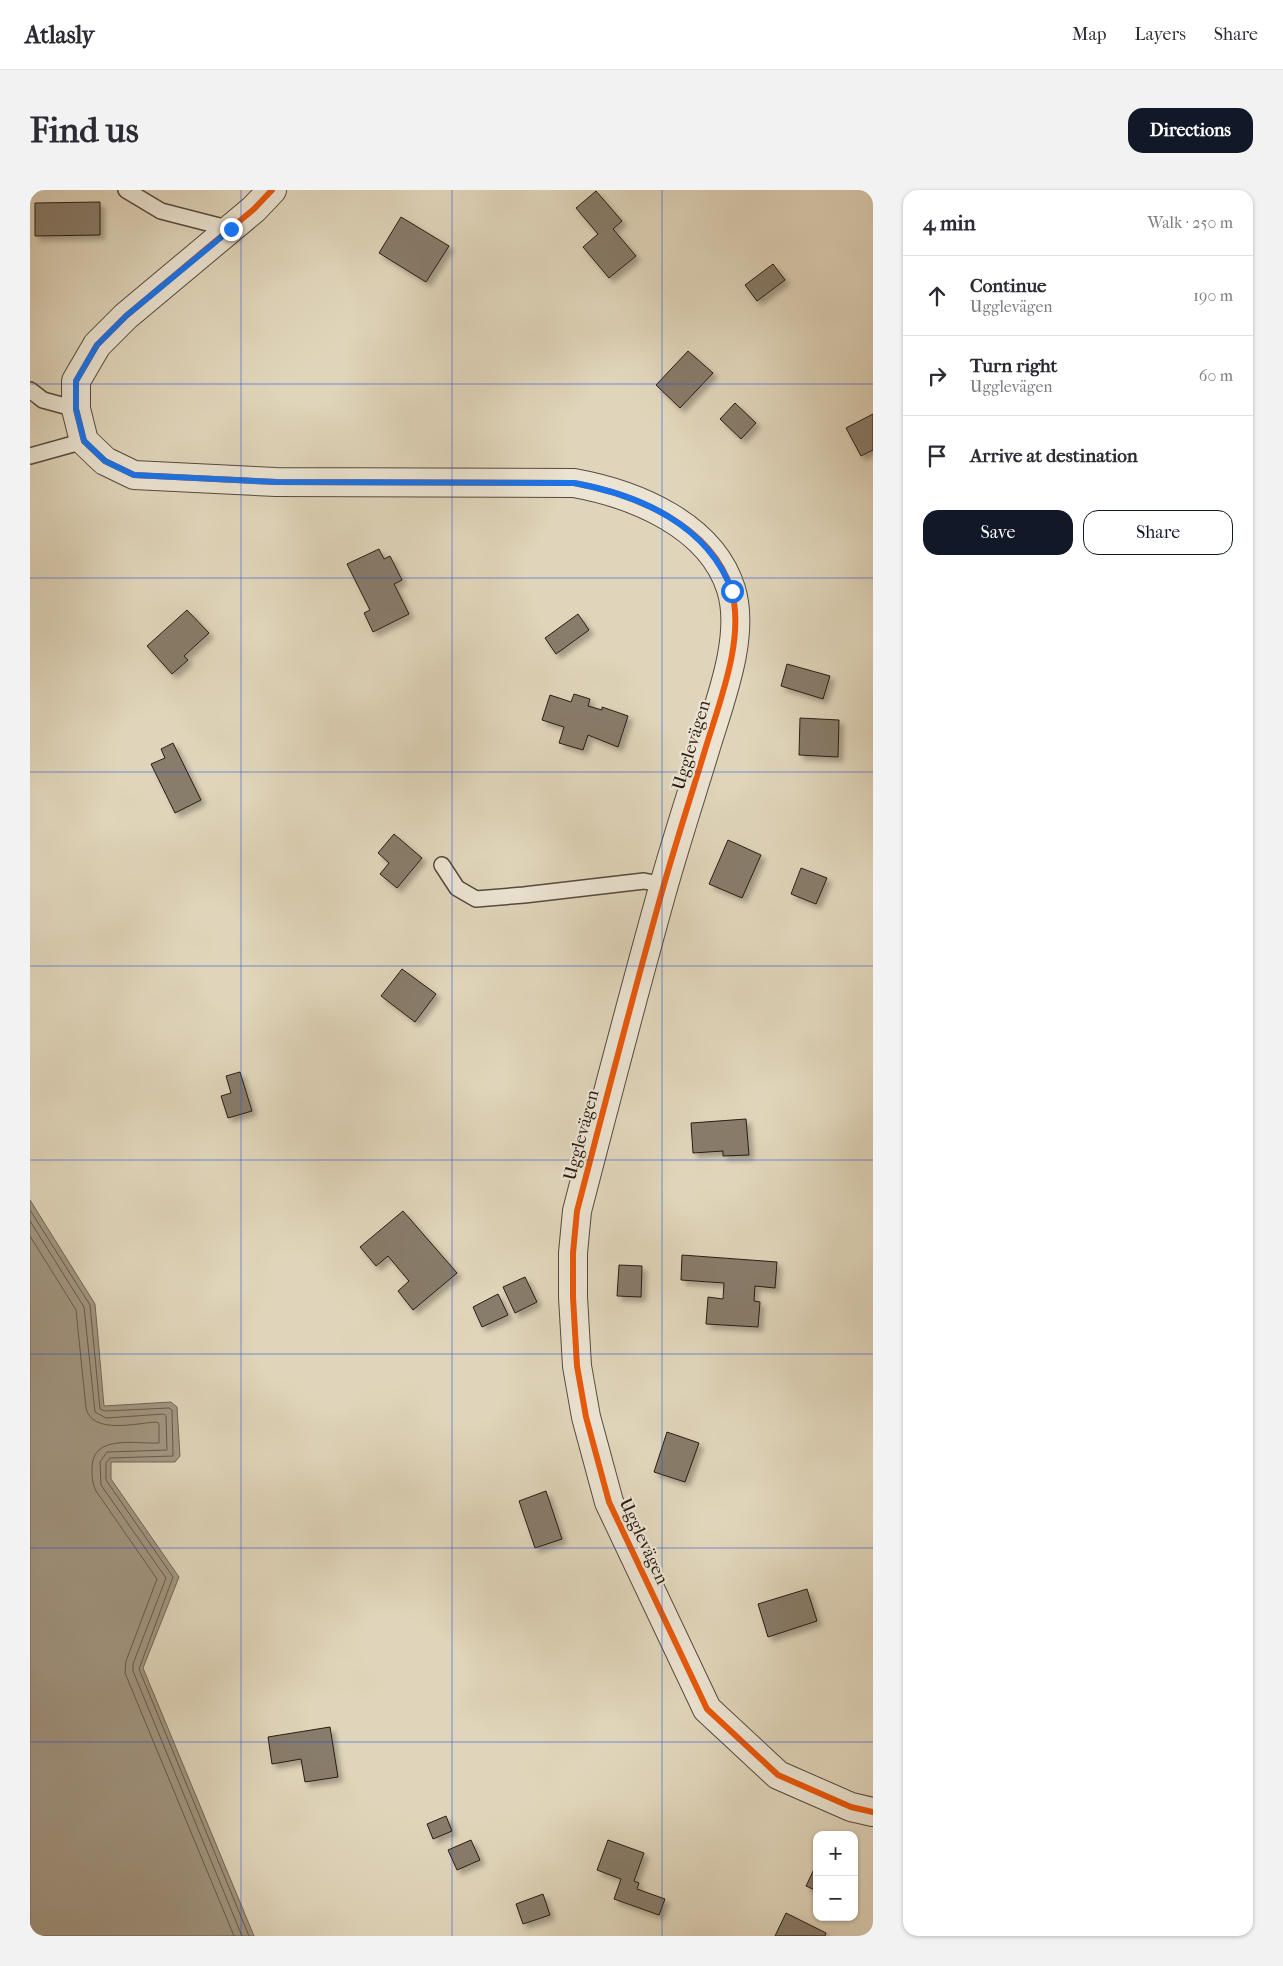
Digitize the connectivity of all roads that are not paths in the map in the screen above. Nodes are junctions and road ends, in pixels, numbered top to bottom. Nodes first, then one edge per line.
1 (126, 190) edge
2 (272, 190) edge
3 (231, 229) junction
4 (30, 390) edge
5 (76, 409) junction
6 (84, 441) junction
7 (30, 456) edge
8 (442, 865) dead end
9 (664, 885) junction
10 (873, 1812) edge

1 - 3 lane
2 - 3 street
3 - 5 street
4 - 5 lane
5 - 6 street
6 - 7 lane
6 - 9 street, Ugglevägen
8 - 9 lane
9 - 10 street, Ugglevägen

